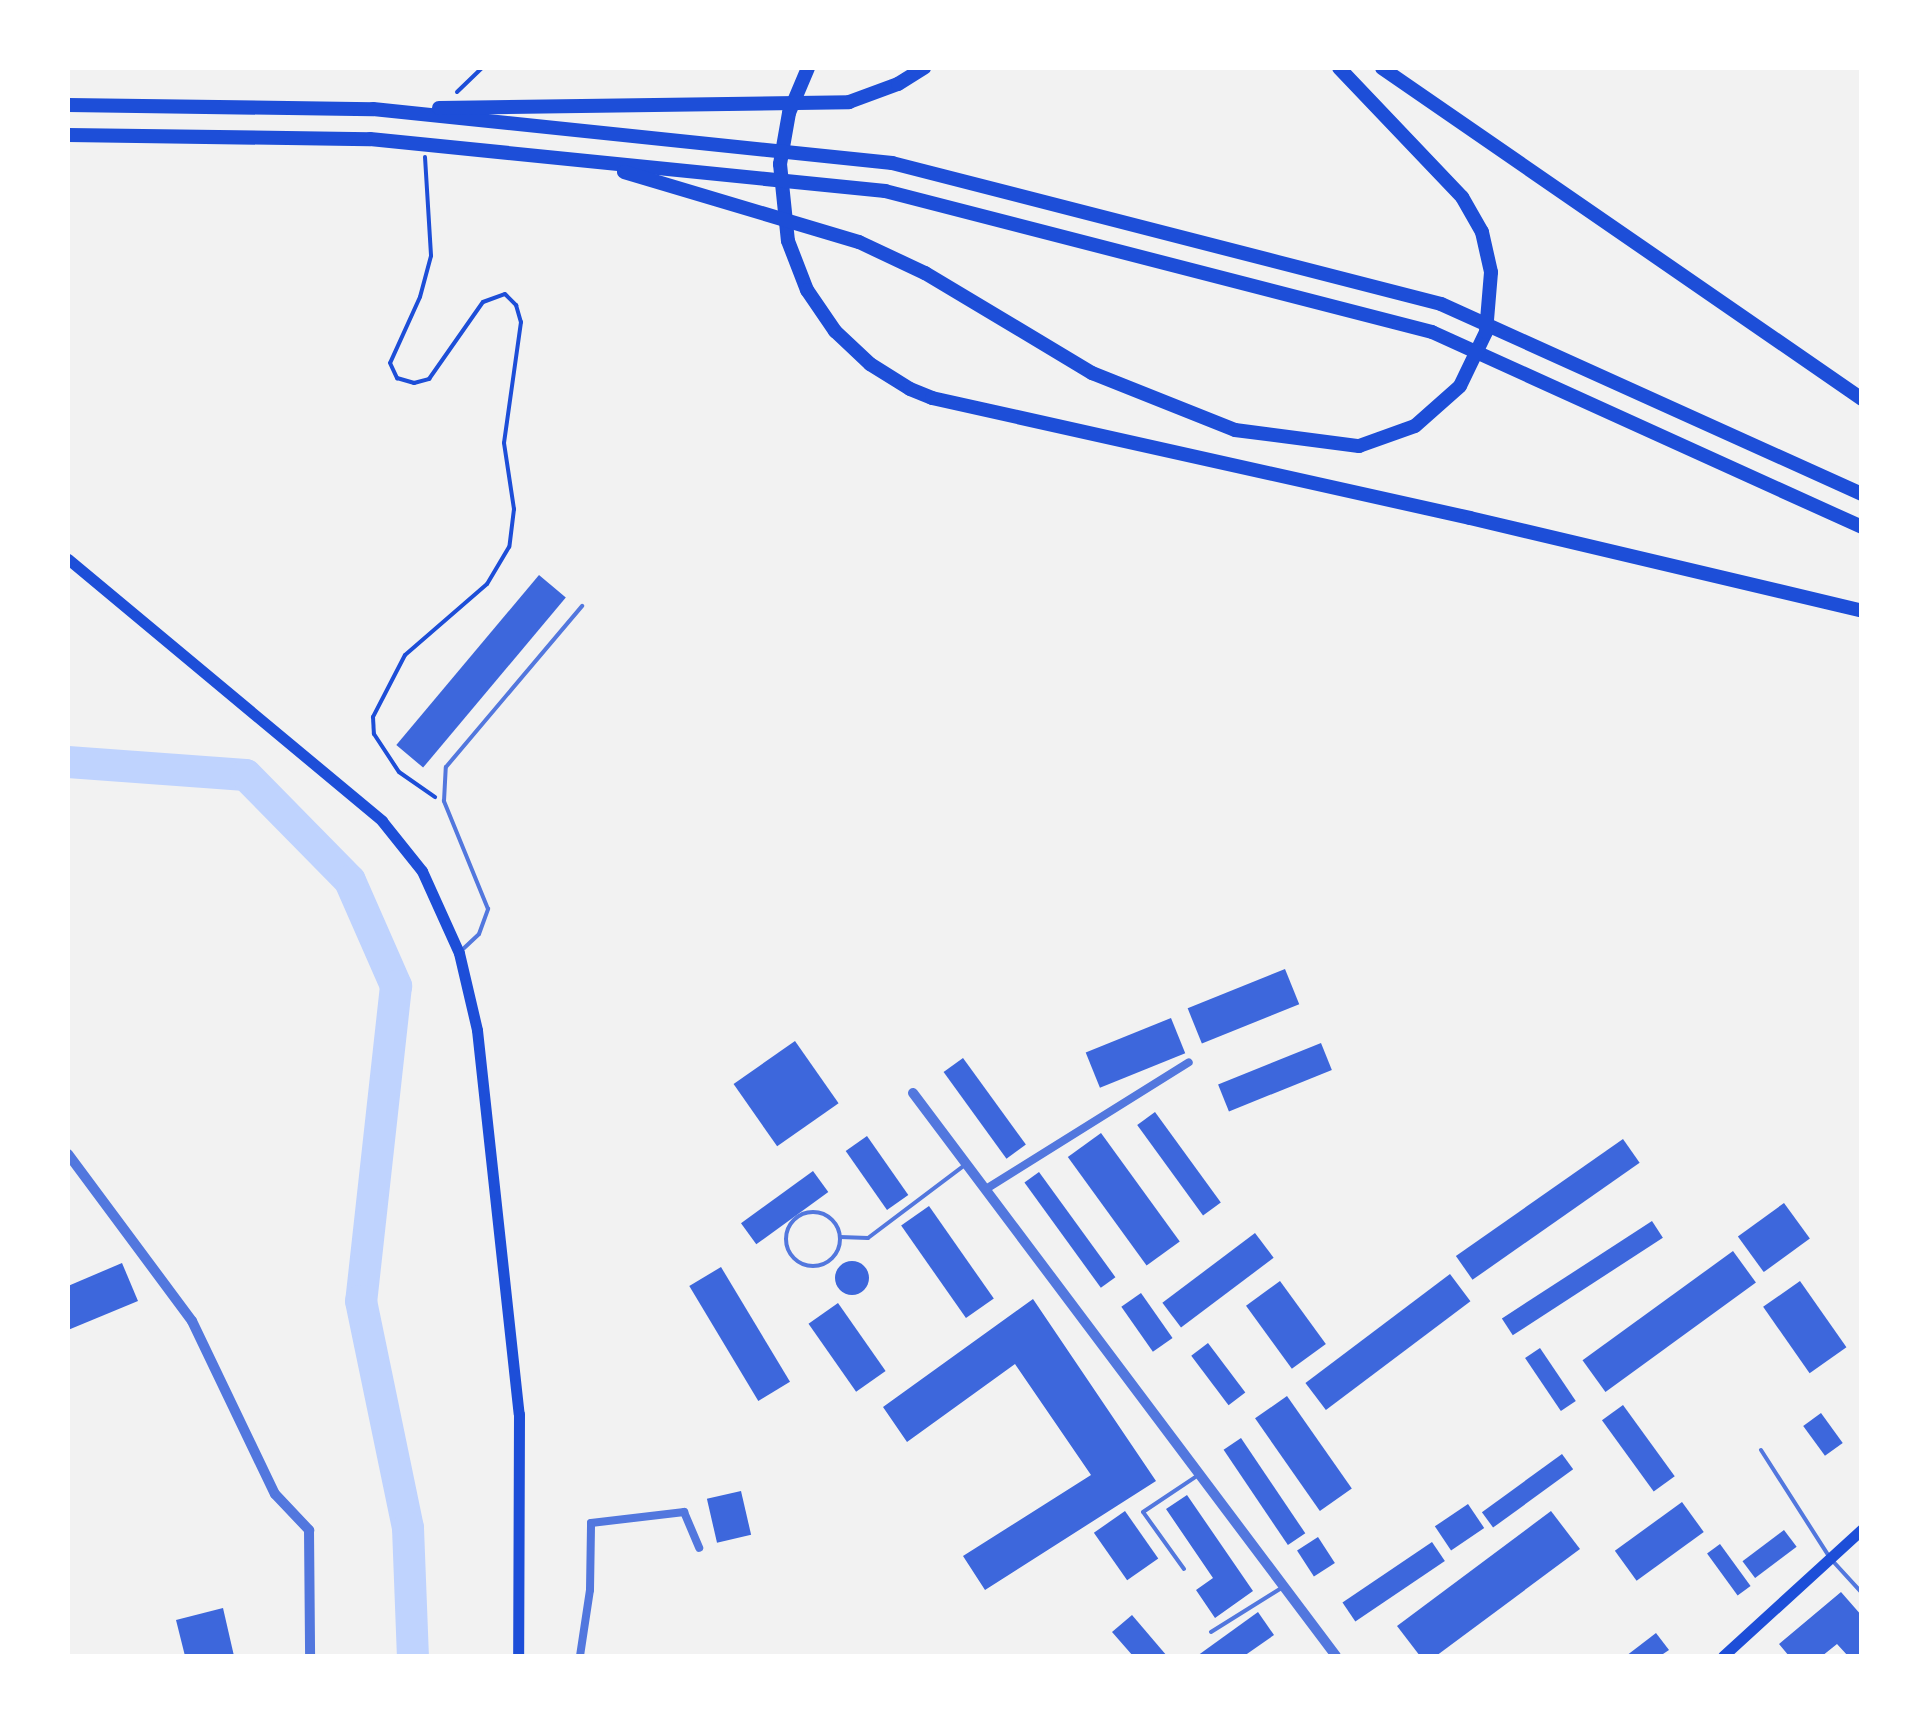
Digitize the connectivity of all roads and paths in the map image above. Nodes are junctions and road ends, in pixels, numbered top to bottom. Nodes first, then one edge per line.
1 (482, 68) edge
2 (808, 68) edge
3 (924, 68) edge
4 (1339, 68) edge
5 (1382, 68) edge
6 (454, 96) dead end
7 (68, 106) edge
8 (373, 109) junction
9 (68, 135) edge
10 (428, 146) dead end
11 (590, 161) junction
12 (1862, 400) edge
13 (1862, 494) edge
14 (1862, 527) edge
15 (68, 559) edge
16 (582, 606) dead end
17 (1862, 611) edge
18 (444, 800) junction
19 (459, 954) junction
20 (1190, 1062) dead end
21 (914, 1092) dead end
22 (68, 1154) edge
23 (967, 1164) junction
24 (986, 1189) junction
25 (840, 1237) junction
26 (1761, 1450) dead end
27 (1201, 1473) junction
28 (1862, 1529) edge
29 (699, 1548) dead end
30 (1830, 1558) junction
31 (1184, 1569) dead end
32 (1284, 1587) junction
33 (1862, 1593) edge
34 (1212, 1632) dead end
35 (310, 1656) edge
36 (518, 1656) edge
37 (580, 1656) edge
38 (1336, 1656) edge
39 (1723, 1656) edge

1 - 6 path
2 - 17 highway
3 - 8 highway
4 - 11 highway
5 - 12 highway
7 - 8 highway
8 - 13 highway
9 - 11 highway
10 - 18 path
11 - 14 highway
15 - 19 main road
16 - 18 lane
18 - 19 lane
19 - 36 main road
20 - 24 street
21 - 23 street
22 - 35 street
23 - 24 street
23 - 25 lane
24 - 27 street
25 - 25 lane
26 - 30 lane
27 - 31 lane
27 - 32 street
28 - 30 main road
29 - 37 street
30 - 33 lane
30 - 39 main road
32 - 34 lane
32 - 38 street

